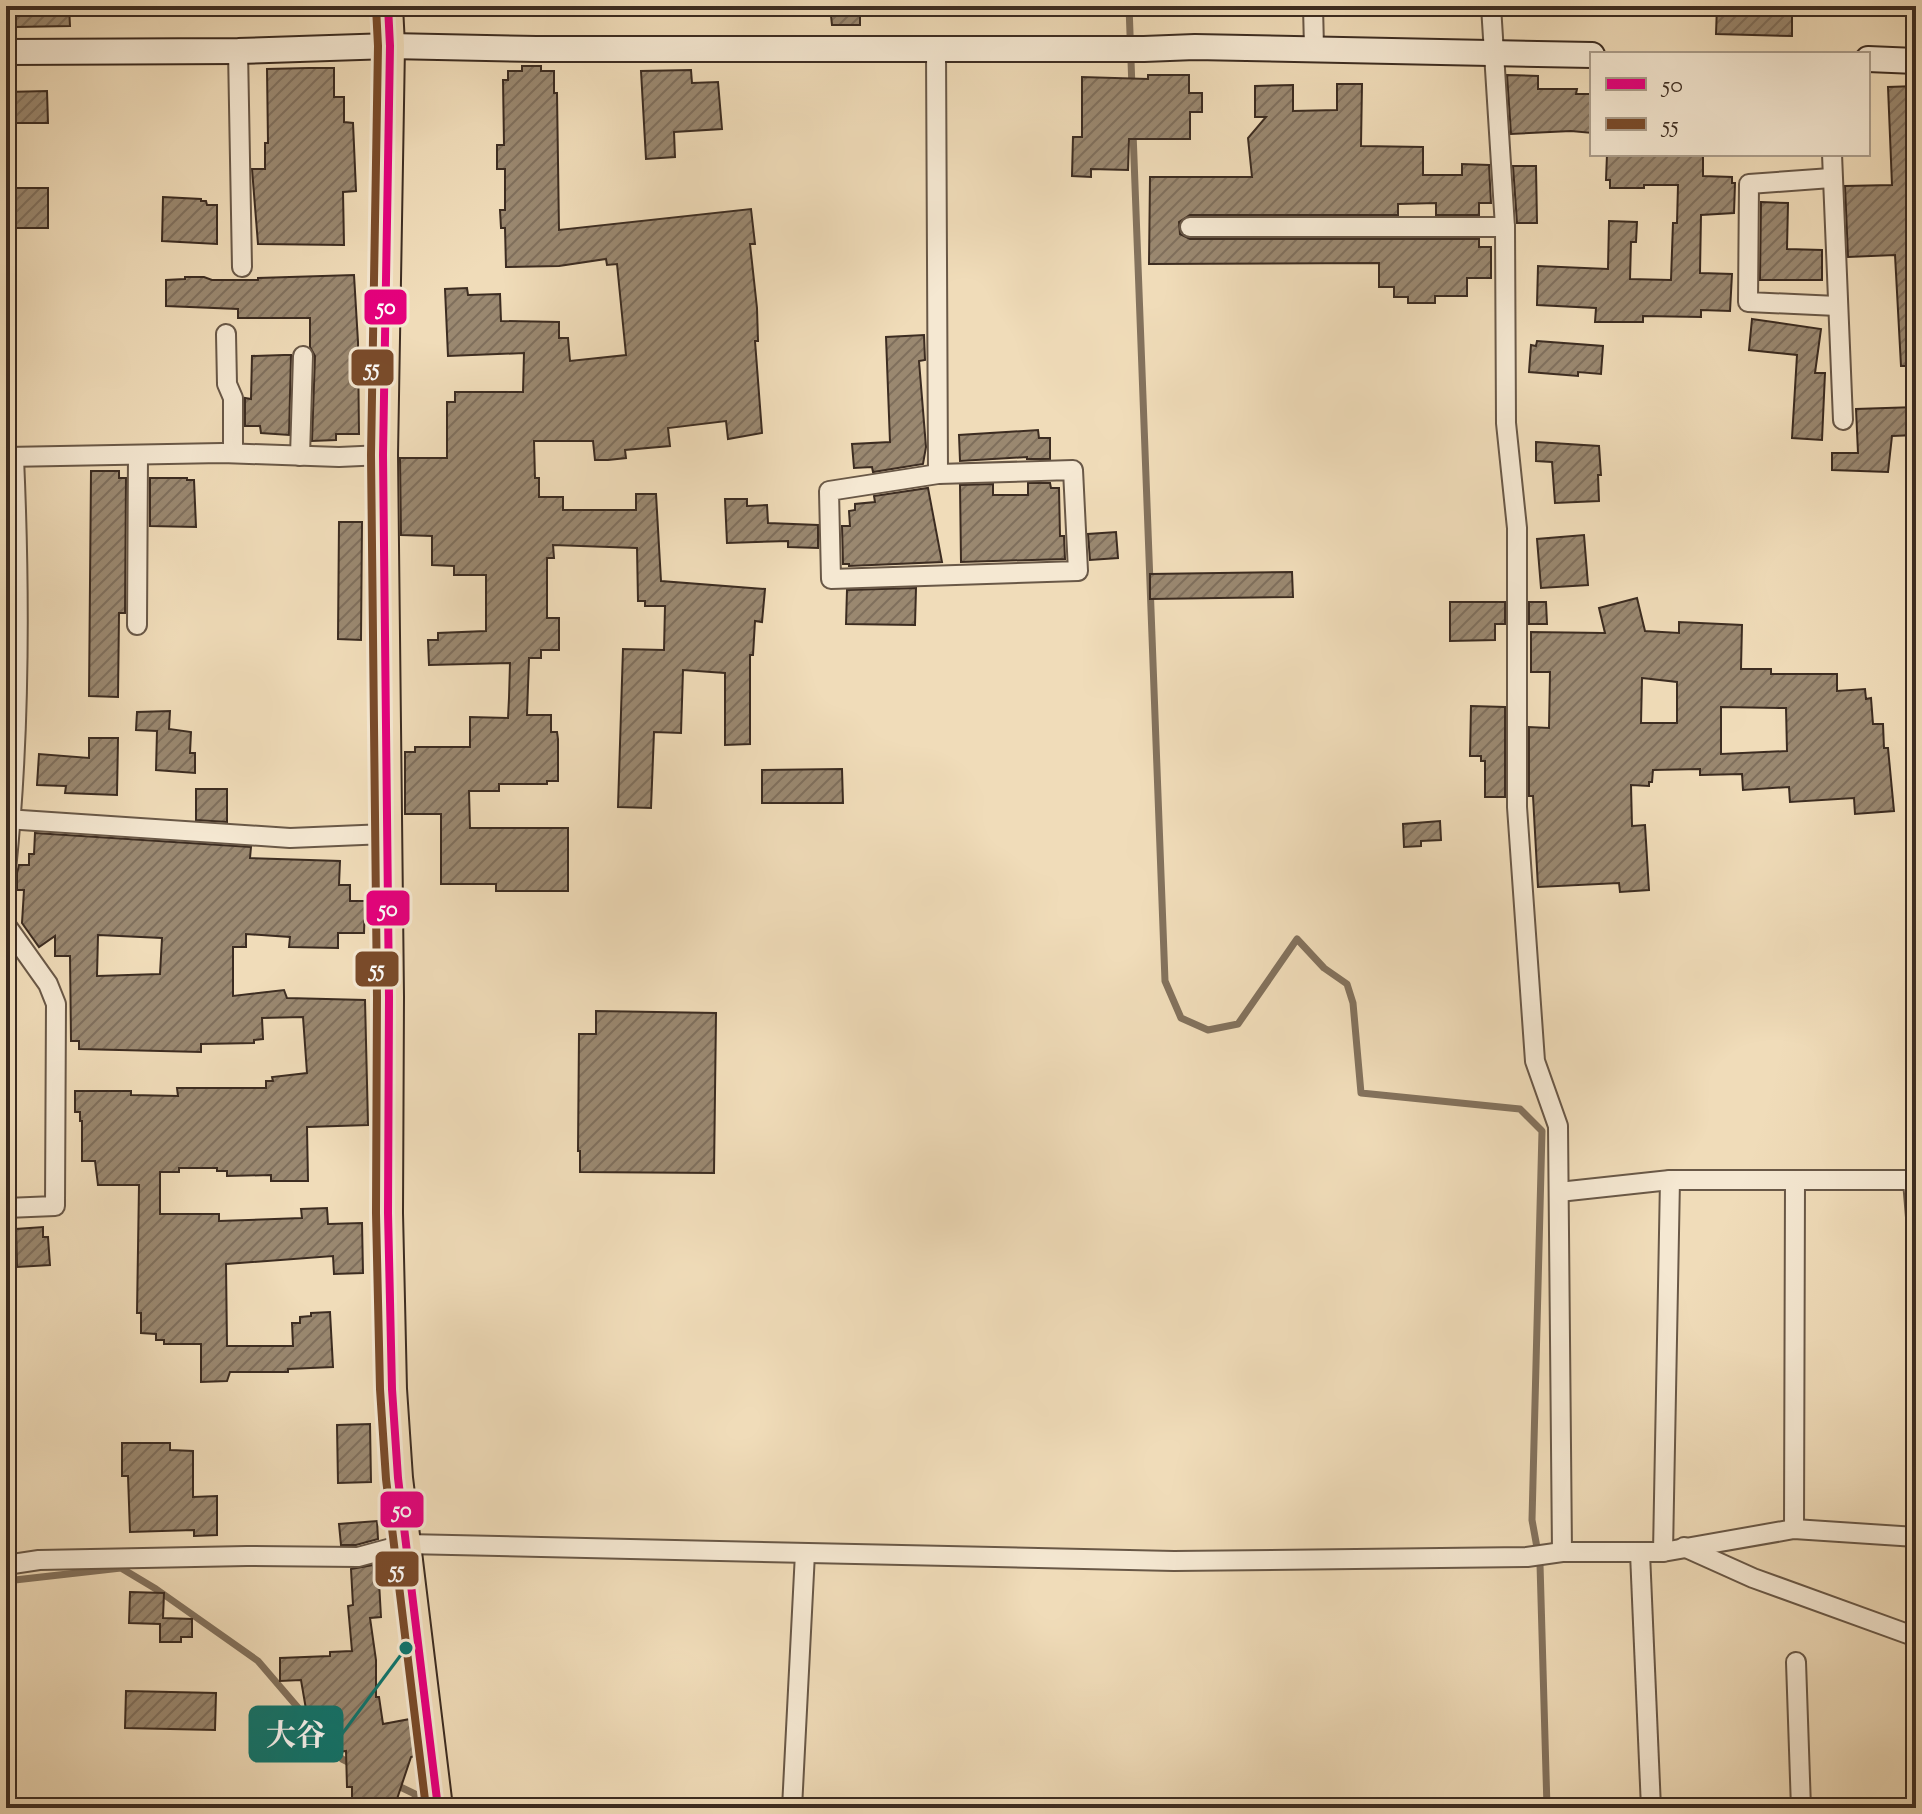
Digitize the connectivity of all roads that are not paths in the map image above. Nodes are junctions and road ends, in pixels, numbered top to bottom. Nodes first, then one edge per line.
1 (388, 6) edge
2 (1313, 6) edge
3 (1491, 6) edge
4 (390, 46) junction
5 (936, 48) junction
6 (1314, 48) junction
7 (238, 51) junction
8 (6, 52) edge
9 (1494, 54) junction
10 (1590, 55) edge
11 (1870, 59) edge
12 (1916, 61) edge
13 (1832, 156) edge
14 (1831, 178) junction
15 (1190, 227) dead end
16 (1505, 227) junction
17 (242, 267) dead end
18 (1837, 306) junction
19 (226, 334) dead end
20 (303, 356) dead end
21 (1843, 420) dead end
22 (233, 453) junction
23 (138, 455) junction
24 (383, 455) junction
25 (300, 456) junction
26 (10, 457) edge
27 (938, 474) junction
28 (137, 625) dead end
29 (9, 818) edge
30 (386, 834) junction
31 (6, 870) edge
32 (6, 925) edge
33 (1670, 1180) junction
34 (1795, 1180) junction
35 (1915, 1180) edge
36 (1559, 1192) junction
37 (6, 1208) edge
38 (1916, 1217) edge
39 (1794, 1529) junction
40 (1916, 1537) edge
41 (406, 1544) junction
42 (1684, 1547) junction
43 (1562, 1552) junction
44 (1663, 1552) junction
45 (805, 1553) junction
46 (1640, 1553) junction
47 (6, 1565) edge
48 (1916, 1637) edge
49 (1796, 1662) dead end
50 (438, 1808) edge
51 (792, 1808) edge
52 (1651, 1808) edge
53 (1801, 1808) edge

1 - 4 main road
2 - 6 street
3 - 9 street
4 - 5 street
4 - 7 street
4 - 24 main road
5 - 6 street
5 - 27 street
6 - 9 street
7 - 8 street
7 - 17 street
9 - 10 street
9 - 16 street
11 - 12 street
13 - 14 street
14 - 18 street
14 - 18 street
15 - 16 street
16 - 36 street
18 - 21 street
19 - 22 street
20 - 25 street
22 - 23 street
22 - 25 street
23 - 26 street
23 - 28 street
24 - 25 street
24 - 30 main road
26 - 29 street
27 - 27 street
29 - 30 street
29 - 31 street
30 - 41 main road
32 - 37 street
33 - 34 street
33 - 36 street
33 - 44 street
34 - 35 street
34 - 39 street
35 - 38 street
36 - 43 street
39 - 40 street
39 - 42 street
41 - 45 street
41 - 47 street
41 - 50 main road
42 - 44 street
42 - 48 street
43 - 45 street
43 - 46 street
44 - 46 street
45 - 51 street
46 - 52 street
49 - 53 street

